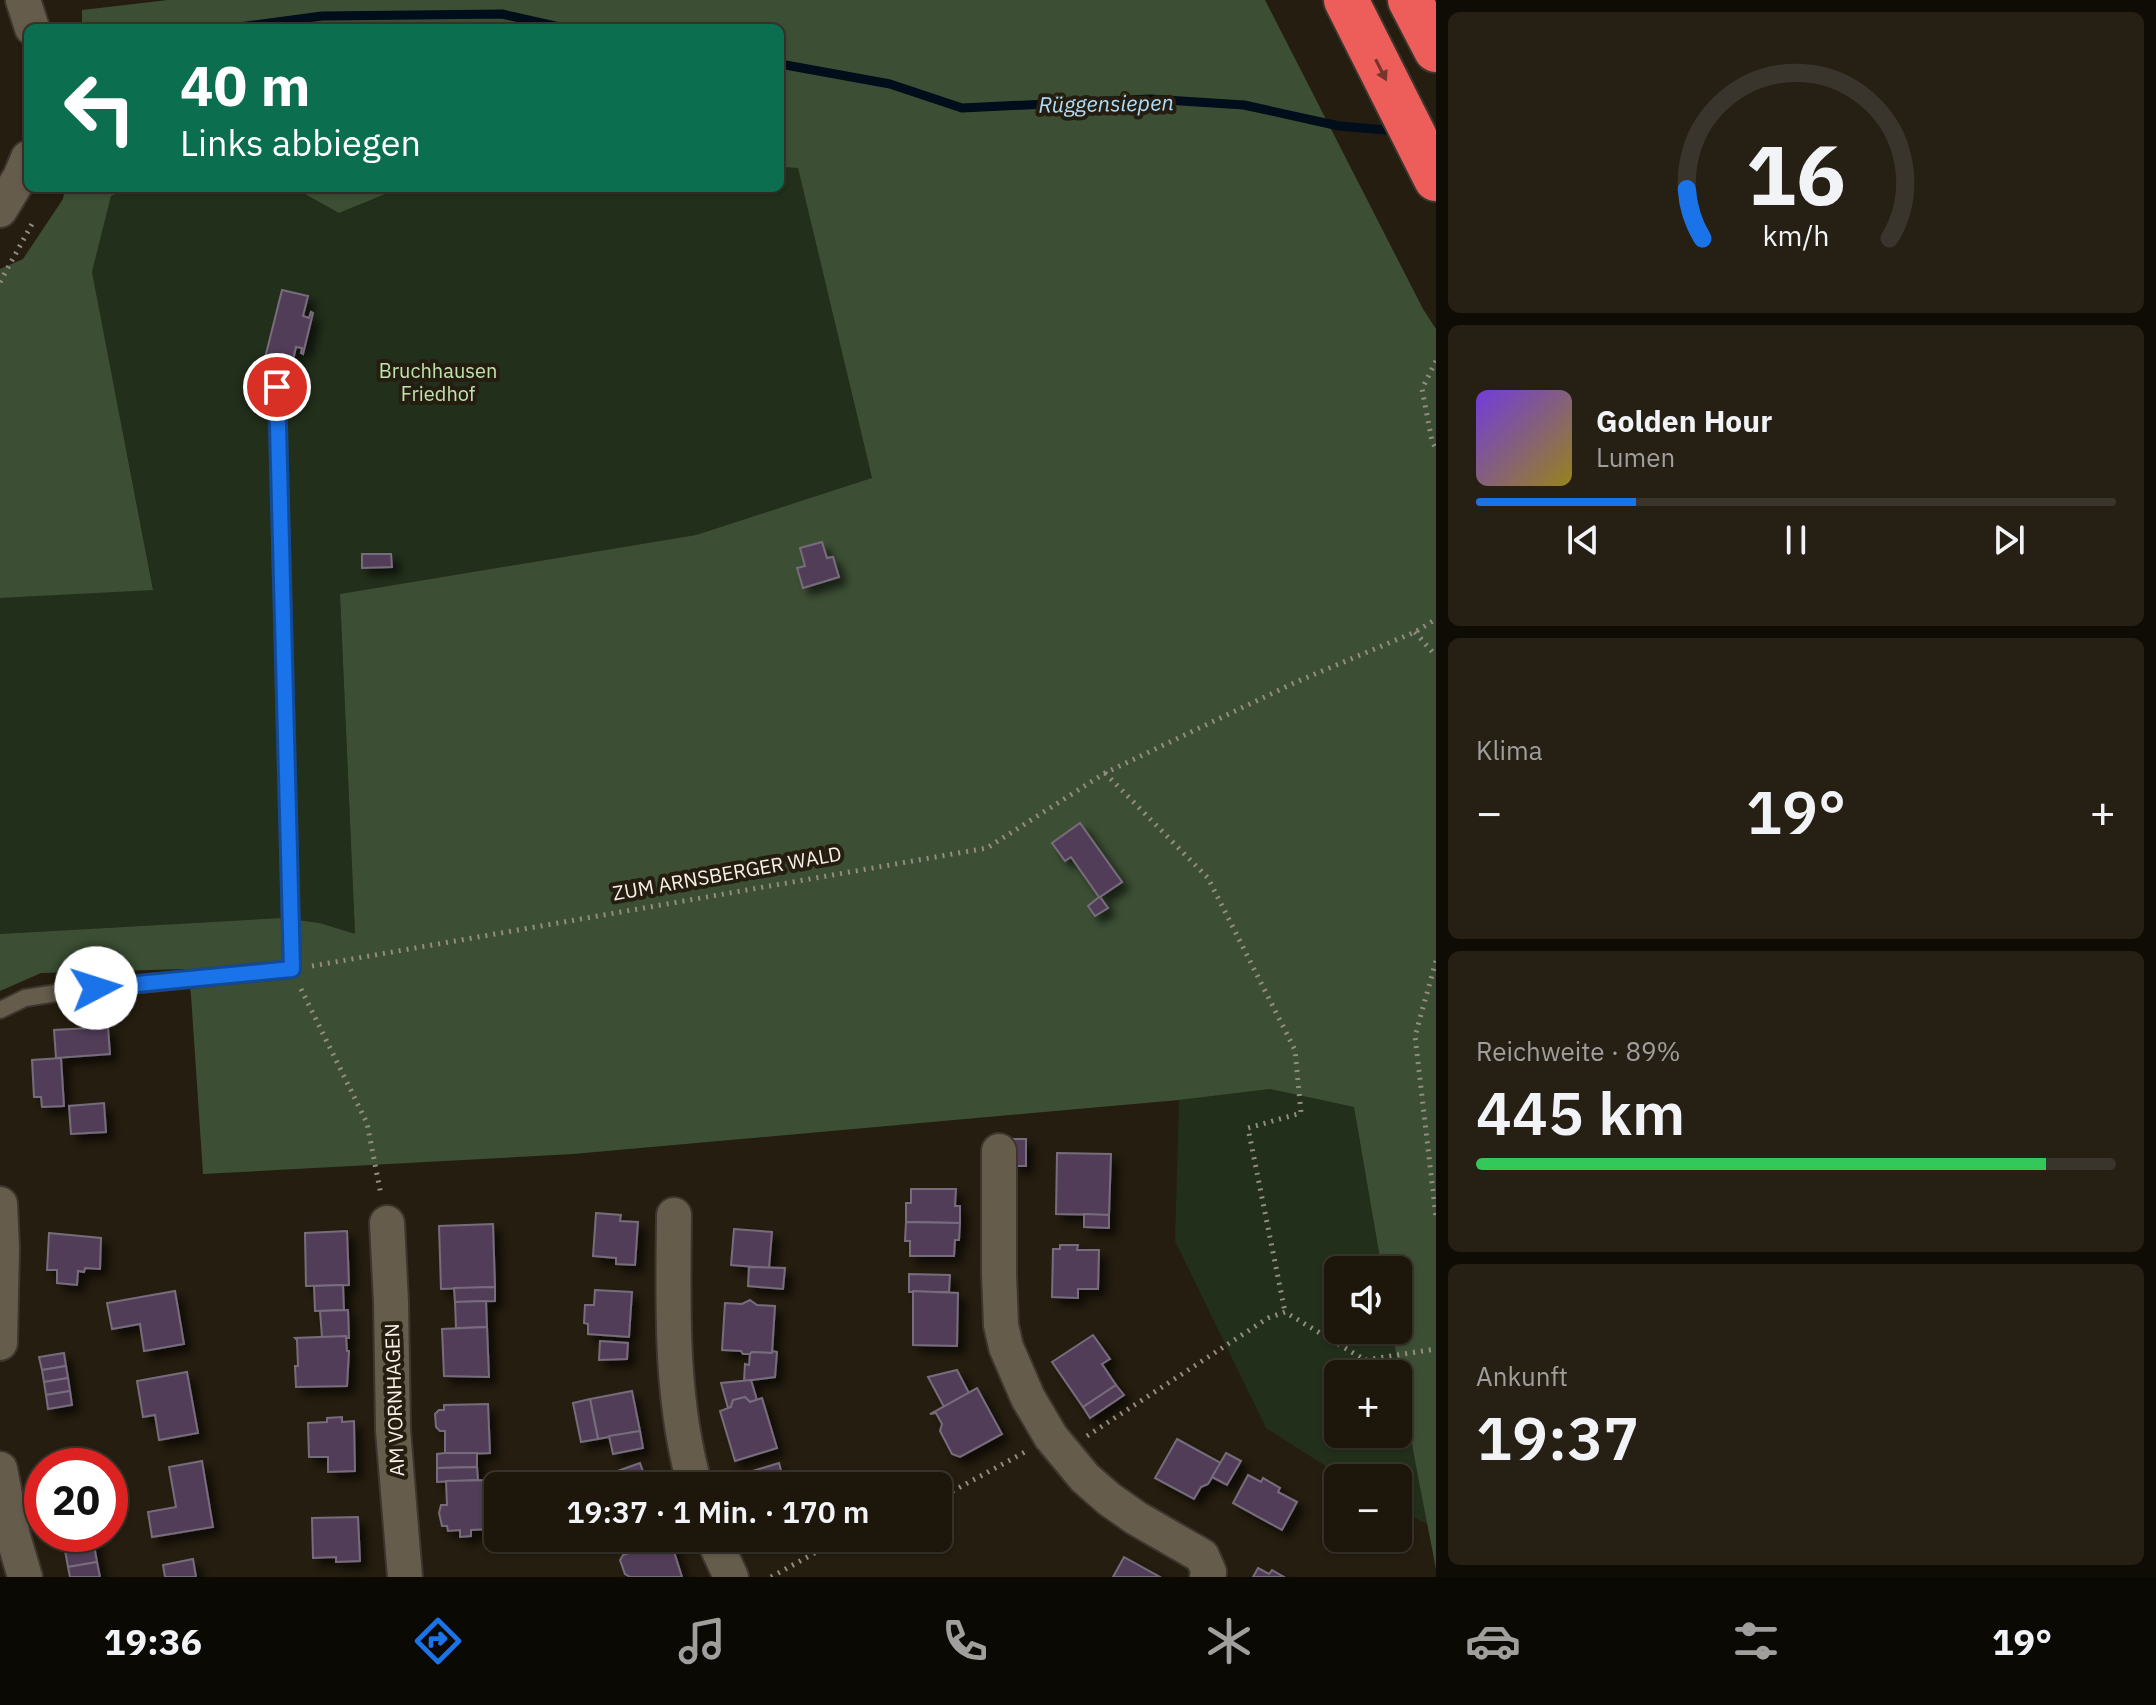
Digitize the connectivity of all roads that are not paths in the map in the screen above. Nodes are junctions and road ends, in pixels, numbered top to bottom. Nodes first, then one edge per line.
1 (23, 0) edge
2 (1346, 0) edge
3 (1410, 0) edge
4 (31, 24) edge
5 (1436, 50) edge
6 (24, 168) edge
7 (1436, 179) edge
8 (0, 210) edge
9 (277, 387) dead end
10 (0, 1010) edge
11 (999, 1151) dead end
12 (0, 1204) edge
13 (674, 1215) dead end
14 (387, 1223) road end
15 (0, 1343) edge
16 (0, 1469) edge
17 (692, 1472) edge
18 (719, 1552) edge
19 (25, 1577) edge
20 (405, 1577) edge
21 (731, 1577) edge
22 (1207, 1577) edge

1 - 4 street
2 -> 7 highway
3 - 5 highway
6 - 8 street
9 - 10 lane
11 - 22 street
12 - 15 street
13 - 17 street
14 - 20 street, AM VORNHAGEN
16 - 19 street
18 - 21 street

